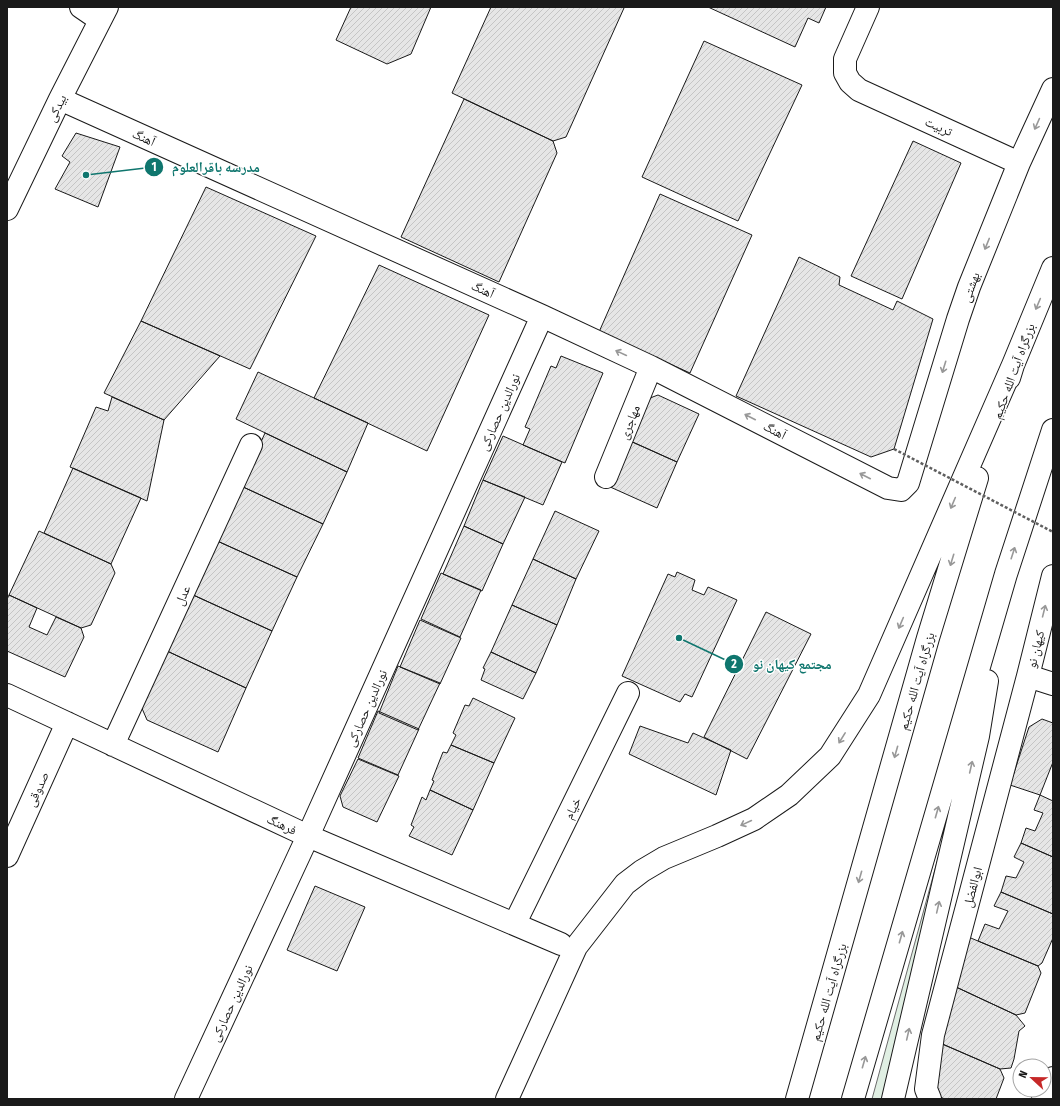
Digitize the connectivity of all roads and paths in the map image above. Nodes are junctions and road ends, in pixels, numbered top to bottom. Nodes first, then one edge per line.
1 (81, 7) edge
2 (868, 7) edge
3 (103, 14) edge
4 (1053, 89) edge
5 (60, 99) junction
6 (1019, 163) junction
7 (7, 209) edge
8 (1053, 268) edge
9 (542, 316) junction
10 (1013, 365) junction
11 (651, 367) junction
12 (1053, 430) edge
13 (251, 445) dead end
14 (894, 449) dead end
15 (606, 477) dead end
16 (901, 490) joint
17 (1053, 532) edge
18 (1006, 574) junction
19 (1053, 576) edge
20 (1028, 676) junction
21 (1053, 684) edge
22 (628, 693) dead end
23 (7, 695) edge
24 (67, 723) junction
25 (112, 745) junction
26 (308, 836) junction
27 (7, 856) edge
28 (515, 923) junction
29 (561, 944) dead end
30 (1053, 1078) edge
31 (186, 1099) edge
32 (507, 1099) edge
33 (798, 1099) edge
34 (853, 1099) edge
35 (893, 1099) edge
36 (930, 1099) edge
37 (1043, 1099) edge

1 - 3 main road
2 - 6 main road, تربیت
3 - 5 main road, بیدکی
4 -> 6 main road, بهشتی
5 - 7 main road, بیدکی
5 - 9 main road, آهنگ
6 -> 16 main road, بهشتی
8 -> 10 main road, بزرگراه آیت الله حکیم
11 -> 9 main road, آهنگ
9 - 26 main road, نورالدین حصارکی
10 -> 32 main road
10 -> 33 main road, بزرگراه آیت الله حکیم
11 - 15 main road, مهاجری
16 -> 11 main road, آهنگ
18 -> 12 main road
13 - 25 main road, عدل
14 - 17 path, bridge
34 -> 18 main road
35 -> 18 main road
20 -> 19 main road, کیهان نو
20 - 21 main road
20 - 36 main road, ابوالفضل
22 - 28 main road, خیام
23 - 24 main road, فرهنگ
24 - 25 main road, فرهنگ
24 - 27 main road, صدوقی
25 - 26 main road, فرهنگ
26 - 28 main road, فرهنگ
26 - 31 main road, نورالدین حصارکی
28 - 29 main road, فرهنگ
30 - 37 main road

